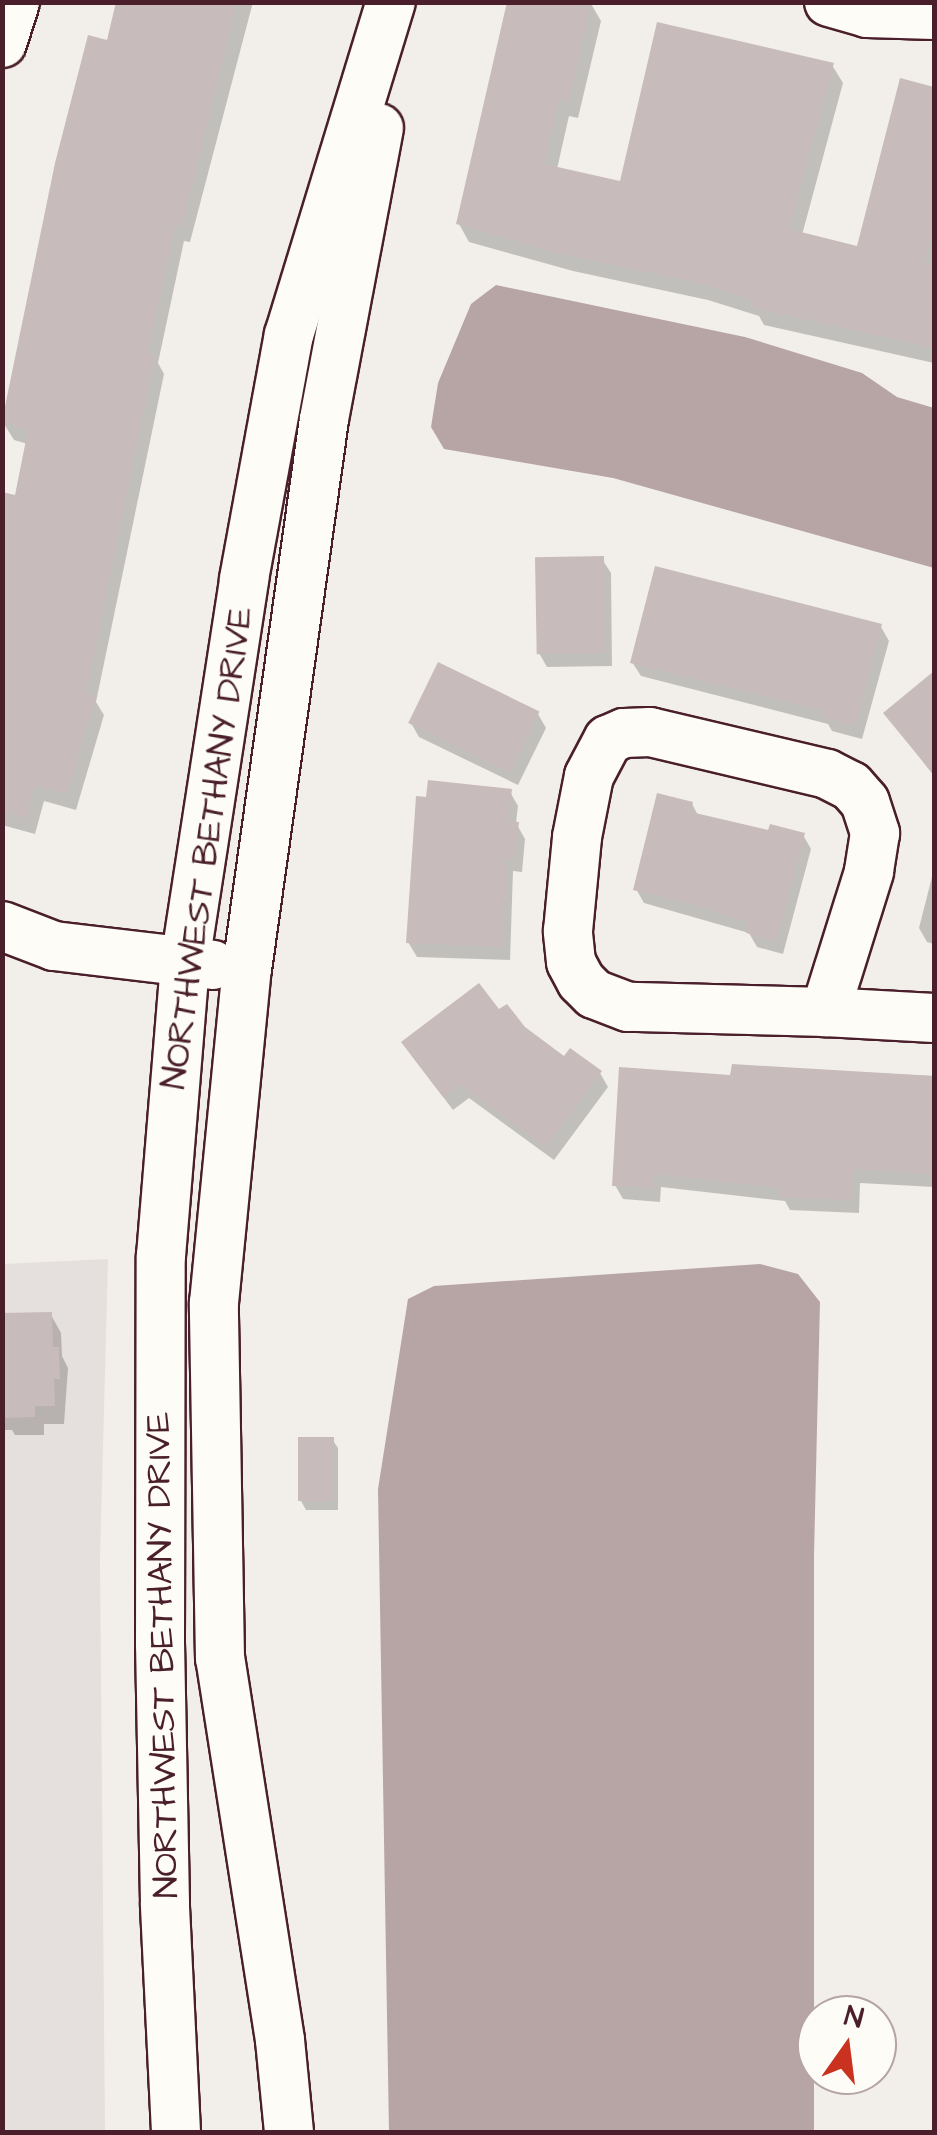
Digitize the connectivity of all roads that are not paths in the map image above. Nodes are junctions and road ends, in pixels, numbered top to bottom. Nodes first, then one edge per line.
1 (16, 2) edge
2 (391, 2) edge
3 (406, 2) edge
4 (829, 2) edge
5 (934, 16) edge
6 (2, 42) edge
7 (2, 926) edge
8 (185, 962) junction
9 (246, 968) junction
10 (826, 1012) junction
11 (934, 1018) edge
12 (176, 2132) edge
13 (288, 2132) edge

1 - 6 street
2 - 8 street, NORTHWEST BETHANY DRIVE
3 - 9 street, NORTHWEST BETHANY DRIVE
4 - 5 street
7 - 8 street
8 - 9 street
8 - 12 street, NORTHWEST BETHANY DRIVE
9 - 13 street, NORTHWEST BETHANY DRIVE
10 - 10 street
10 - 11 street

